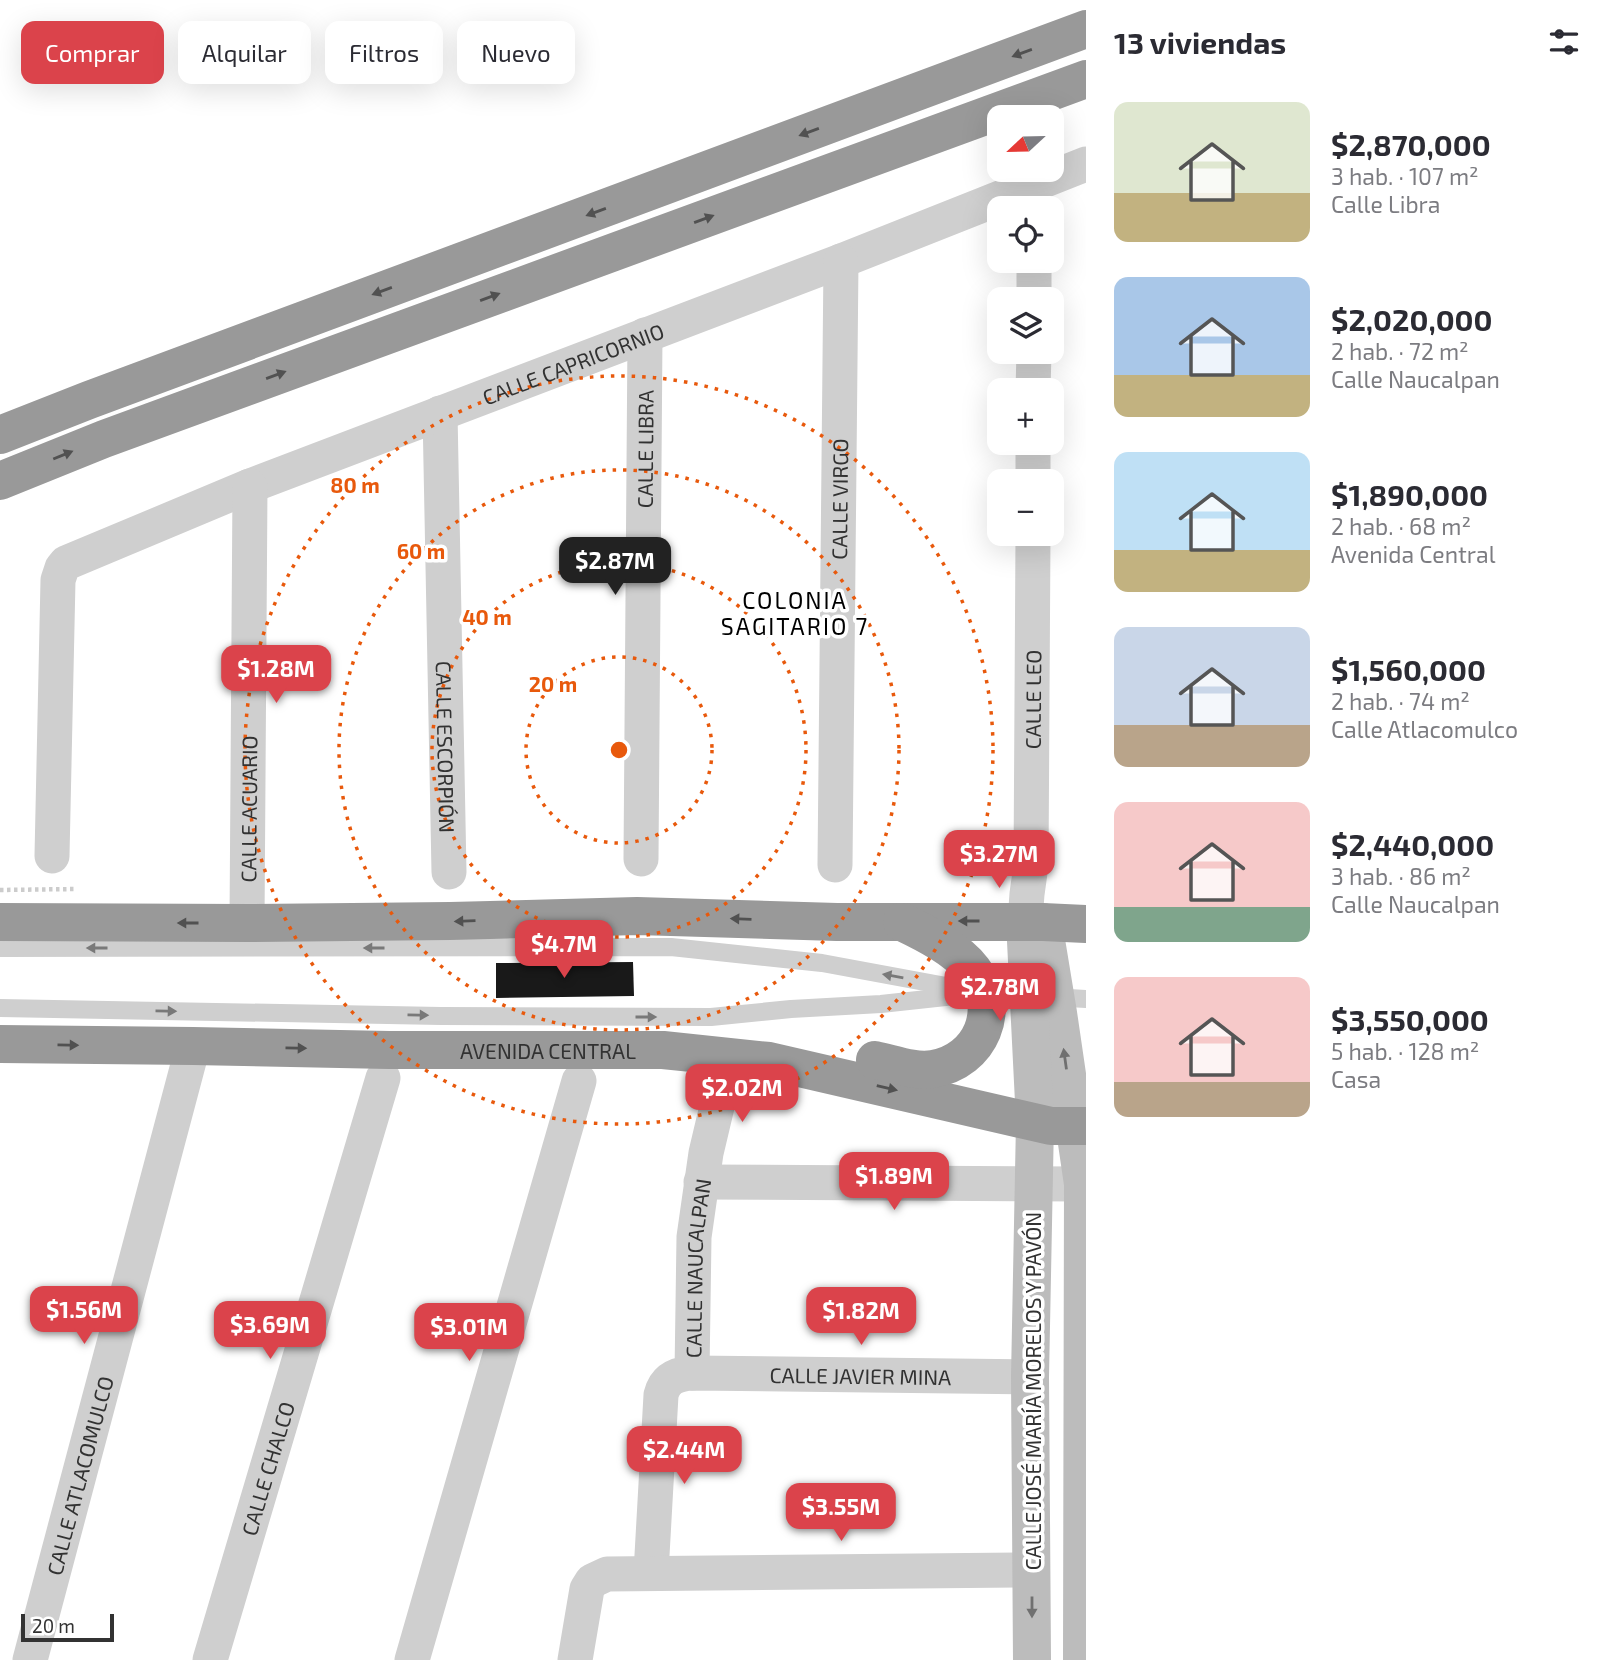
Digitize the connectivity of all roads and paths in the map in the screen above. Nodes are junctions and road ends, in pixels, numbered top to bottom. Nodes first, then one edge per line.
1 (1086, 29) edge
2 (1086, 79) edge
3 (1086, 164) edge
4 (1034, 196) edge
5 (987, 212) edge
6 (841, 261) junction
7 (645, 335) junction
8 (440, 413) junction
9 (0, 435) edge
10 (0, 481) edge
11 (250, 486) junction
12 (1033, 546) edge
13 (51, 856) dead end
14 (641, 859) dead end
15 (835, 865) dead end
16 (449, 872) dead end
17 (77, 889) dead end
18 (0, 890) edge
19 (900, 921) junction
20 (0, 922) edge
21 (1034, 922) junction
22 (247, 923) junction
23 (1086, 924) edge
24 (0, 948) edge
25 (984, 993) junction
26 (1057, 997) edge
27 (0, 1008) edge
28 (0, 1044) edge
29 (193, 1046) junction
30 (729, 1056) junction
31 (769, 1061) junction
32 (383, 1078) dead end
33 (579, 1081) dead end
34 (1035, 1122) junction
35 (1080, 1126) edge
36 (701, 1182) junction
37 (1084, 1184) edge
38 (1033, 1185) junction
39 (692, 1373) junction
40 (1030, 1377) junction
41 (1084, 1377) edge
42 (1085, 1568) edge
43 (1031, 1570) junction
44 (651, 1573) junction
45 (30, 1660) edge
46 (210, 1660) edge
47 (412, 1660) edge
48 (575, 1660) edge
49 (1032, 1660) edge
50 (1082, 1660) edge

1 -> 9 highway
10 -> 2 highway
3 - 4 street, CALLE CAPRICORNIO
5 - 6 street, CALLE CAPRICORNIO
6 - 7 street, CALLE CAPRICORNIO
6 - 15 street, CALLE VIRGO
7 - 8 street, CALLE CAPRICORNIO
7 - 14 street, CALLE LIBRA
8 - 11 street, CALLE CAPRICORNIO
8 - 16 street, CALLE ESCORPIÓN
11 - 13 street, CALLE CAPRICORNIO
11 - 22 street, CALLE ACUARIO
12 - 21 street, CALLE LEO
17 - 18 path, bridge
21 -> 19 highway
19 -> 22 highway
19 - 25 highway
22 -> 20 highway
21 - 23 highway
21 - 26 street
25 -> 24 lane
25 - 26 lane
27 -> 25 lane
25 - 31 highway
26 - 34 street, CALLE JOSÉ MARÍA MORELOS Y PAVÓN
35 -> 26 street
28 -> 29 highway, AVENIDA CENTRAL
29 -> 30 highway, AVENIDA CENTRAL
29 - 45 street, CALLE ATLACOMULCO
30 - 31 highway, AVENIDA CENTRAL
30 - 36 street, CALLE NAUCALPAN
31 -> 34 highway, AVENIDA CENTRAL
32 - 46 street, CALLE CHALCO
33 - 47 street
34 - 35 highway, AVENIDA CENTRAL
34 - 38 street, CALLE JOSÉ MARÍA MORELOS Y PAVÓN
35 - 37 street
36 - 38 street
36 - 39 street, CALLE NAUCALPAN
37 - 38 street
37 - 41 street
38 - 40 street, CALLE JOSÉ MARÍA MORELOS Y PAVÓN
39 - 40 street, CALLE JAVIER MINA
39 - 44 street, CALLE NAUCALPAN
40 - 43 street, CALLE JOSÉ MARÍA MORELOS Y PAVÓN
41 - 42 street
42 - 50 street
43 - 44 street
43 -> 49 street, CALLE JOSÉ MARÍA MORELOS Y PAVÓN
44 - 48 street

